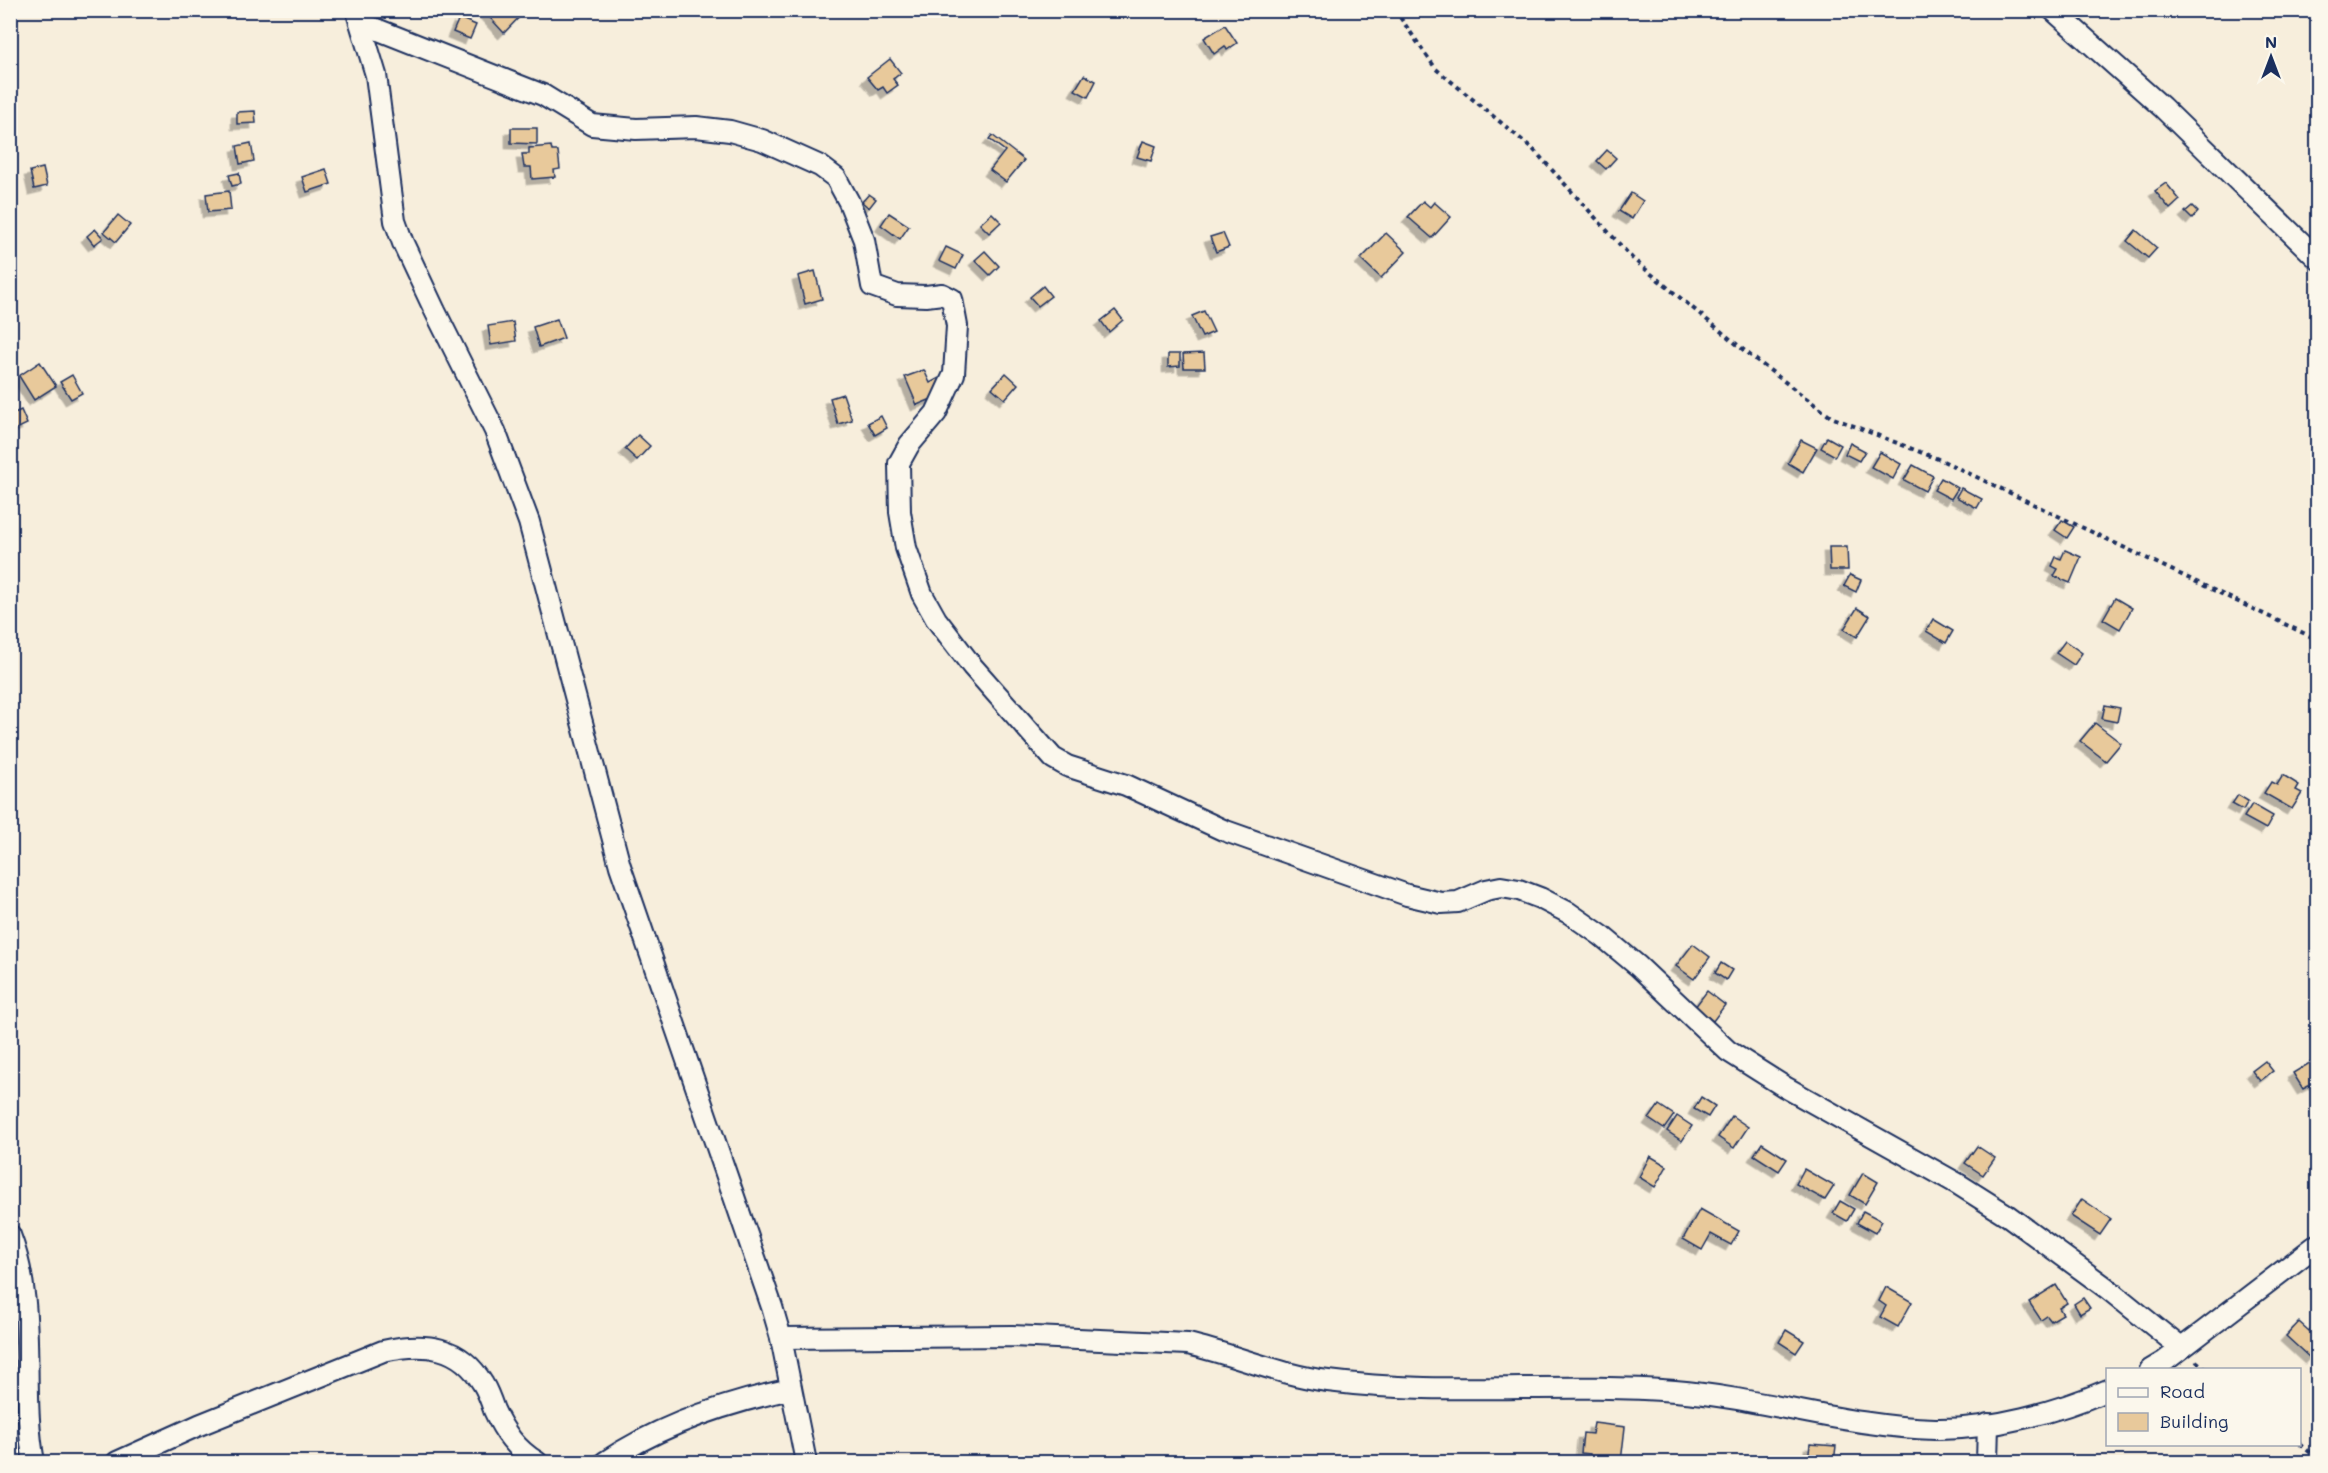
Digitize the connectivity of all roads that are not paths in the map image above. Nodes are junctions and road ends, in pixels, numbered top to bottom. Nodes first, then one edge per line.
1 (2053, 10) edge
2 (359, 17) edge
3 (2318, 259) edge
4 (10, 1235) edge
5 (2318, 1244) edge
6 (781, 1338) junction
7 (2181, 1348) junction
8 (2153, 1368) edge
9 (791, 1389) junction
10 (2106, 1391) edge
11 (1988, 1424) junction
12 (34, 1462) edge
13 (117, 1462) edge
14 (537, 1462) edge
15 (605, 1462) edge
16 (806, 1462) edge
17 (1987, 1462) edge

1 - 3 street
2 - 6 street
2 - 7 street
4 - 12 street
5 - 7 street
6 - 9 street
6 - 11 street
7 - 8 street
9 - 15 street
9 - 16 street
10 - 11 street
11 - 17 street
13 - 14 street

